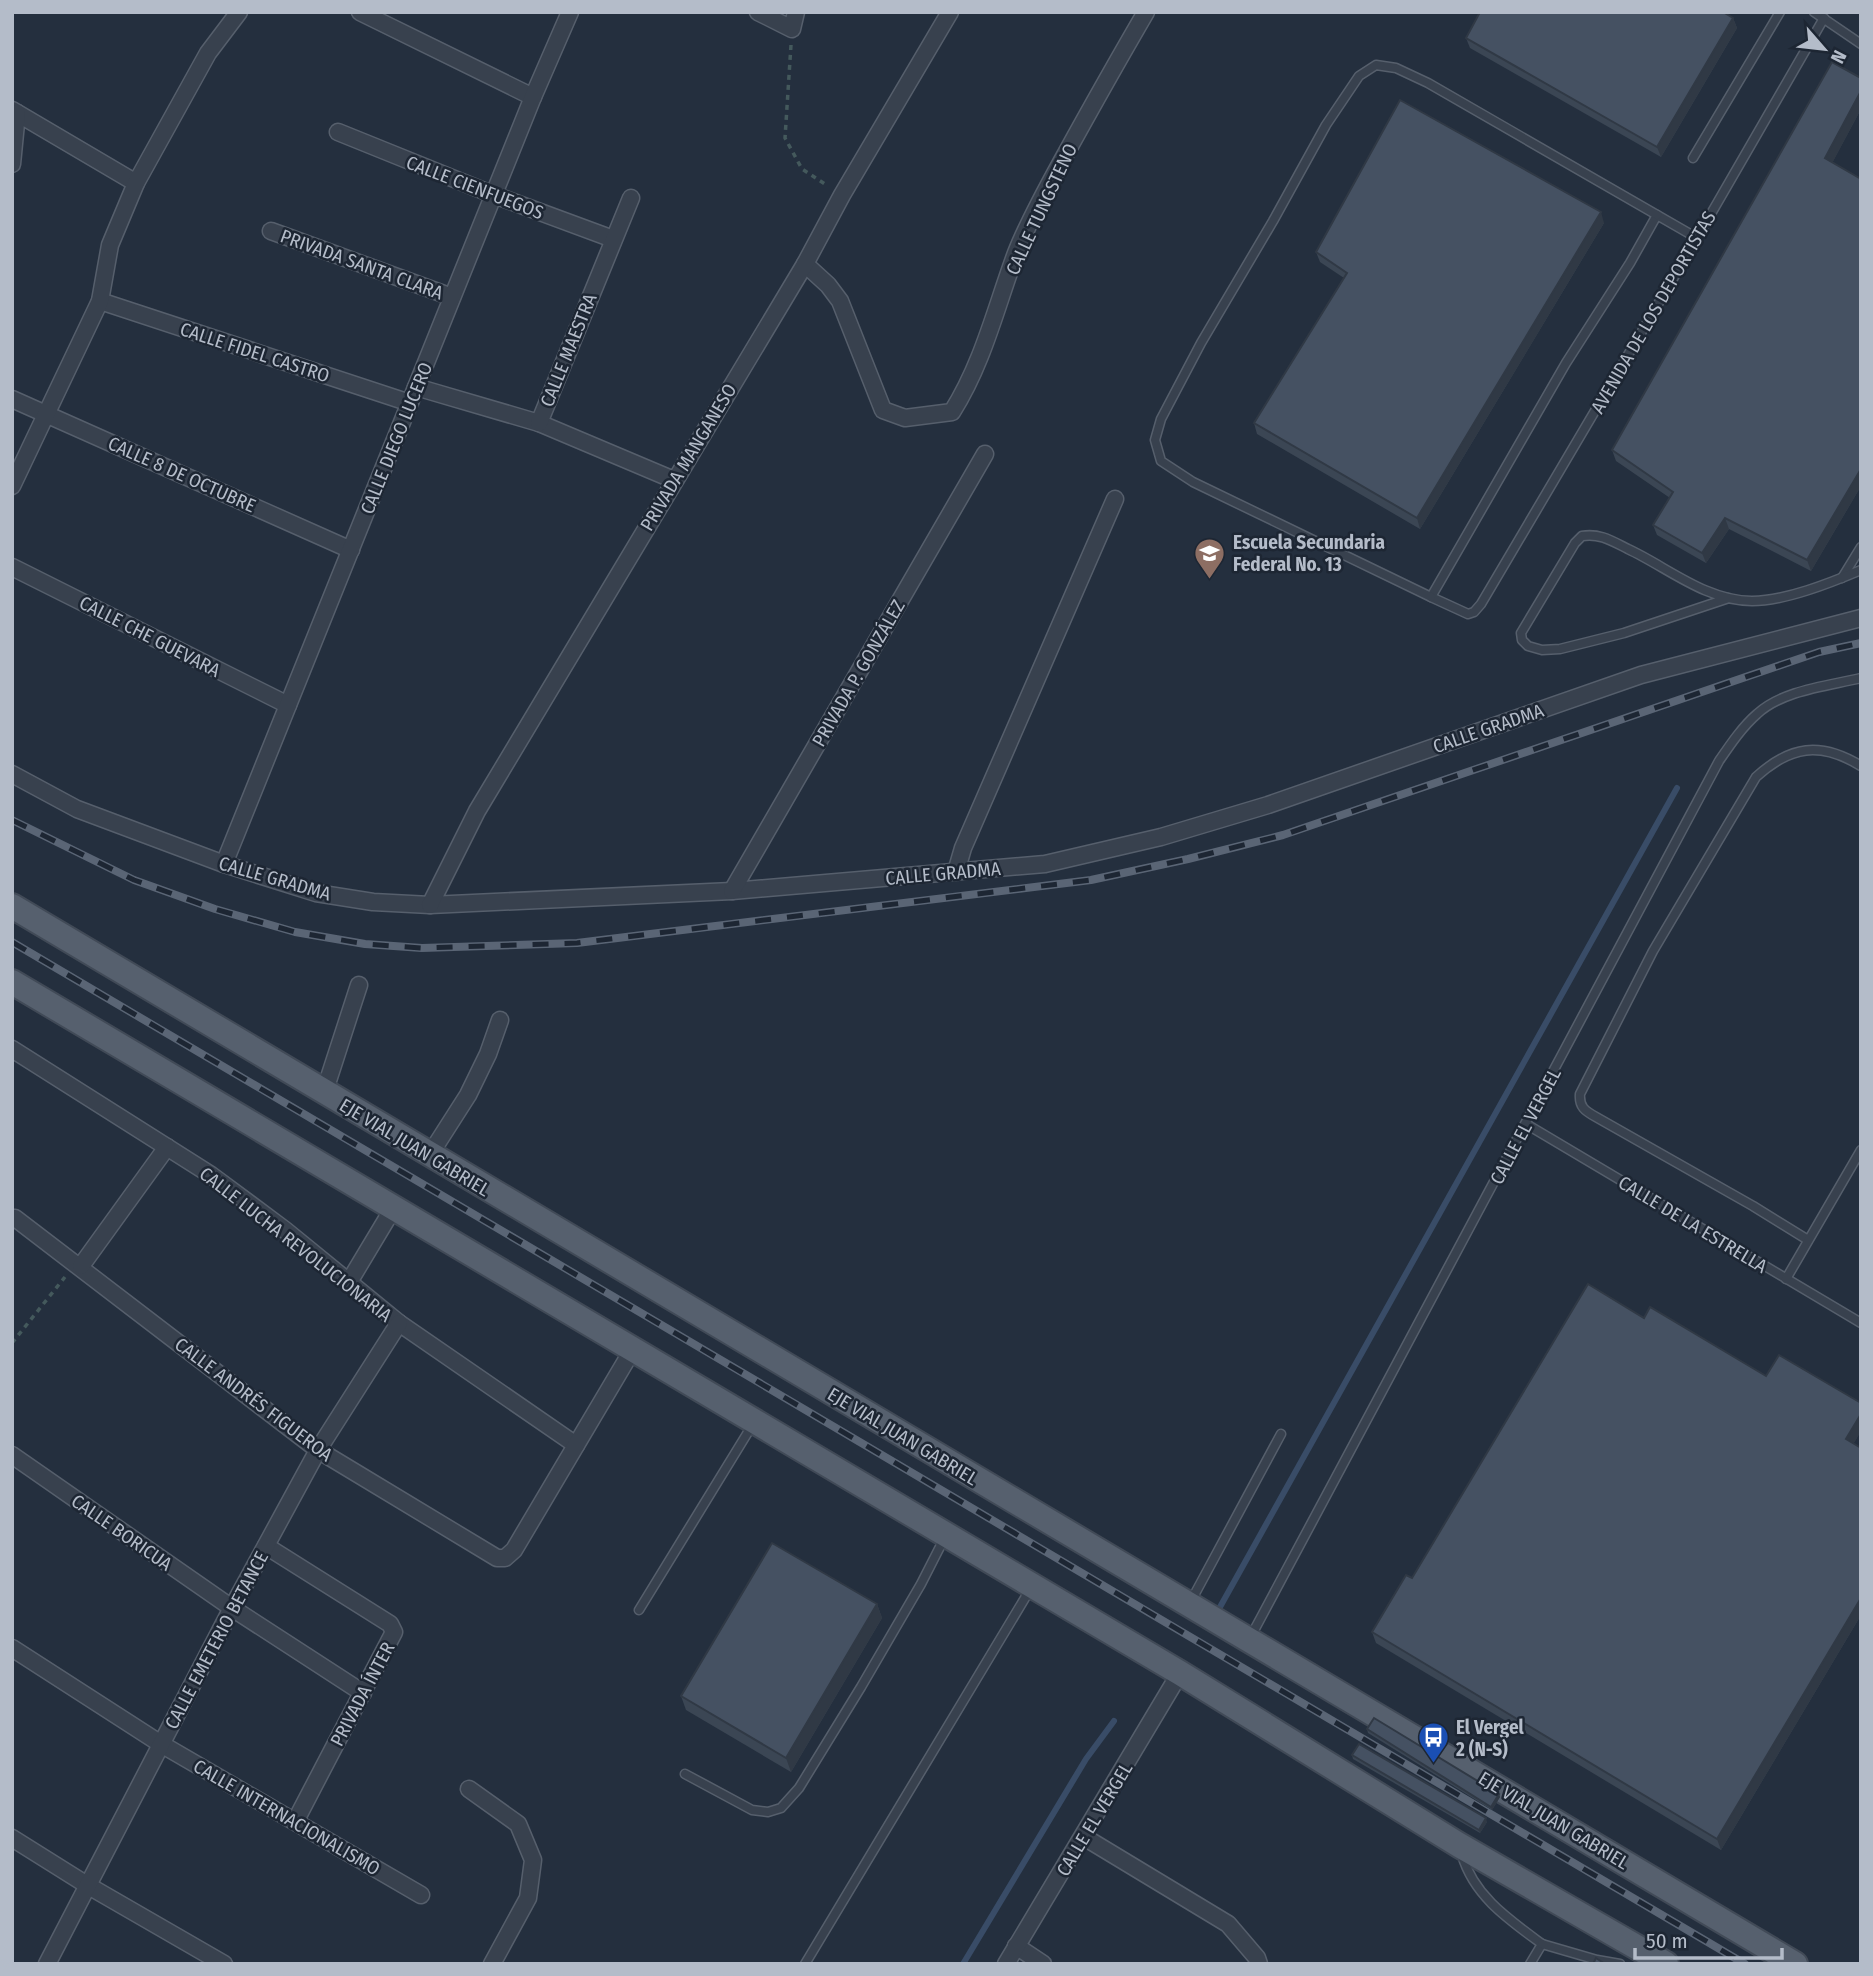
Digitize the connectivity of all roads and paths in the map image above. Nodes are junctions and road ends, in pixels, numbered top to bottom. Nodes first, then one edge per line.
1 (239, 12) edge
2 (360, 12) edge
3 (570, 12) edge
4 (758, 12) edge
5 (796, 12) edge
6 (950, 12) edge
7 (1146, 12) edge
8 (1780, 12) edge
9 (1814, 12) edge
10 (1824, 18) junction
11 (792, 29) junction
12 (1861, 44) edge
13 (533, 97) junction
14 (15, 111) edge
15 (338, 132) dead end
16 (1693, 158) dead end
17 (12, 164) edge
18 (136, 183) junction
19 (494, 195) junction
20 (842, 195) junction
21 (631, 198) dead end
22 (1657, 215) junction
23 (271, 231) dead end
24 (1697, 238) junction
25 (613, 239) junction
26 (805, 264) junction
27 (452, 298) junction
28 (100, 301) junction
29 (416, 387) junction
30 (12, 399) edge
31 (410, 403) junction
32 (48, 413) junction
33 (538, 423) junction
34 (985, 454) dead end
35 (674, 480) junction
36 (12, 486) edge
37 (1115, 499) dead end
38 (1861, 547) edge
39 (351, 550) junction
40 (12, 567) edge
41 (1861, 570) edge
42 (1842, 578) junction
43 (1431, 597) junction
44 (1729, 598) junction
45 (1861, 618) edge
46 (1861, 678) edge
47 (288, 705) junction
48 (1861, 766) edge
49 (12, 774) edge
50 (224, 864) junction
51 (956, 872) junction
52 (732, 891) junction
53 (430, 905) junction
54 (12, 906) edge
55 (12, 982) edge
56 (359, 985) dead end
57 (500, 1020) dead end
58 (12, 1049) edge
59 (324, 1093) junction
60 (1526, 1124) junction
61 (167, 1147) junction
62 (1861, 1150) edge
63 (429, 1156) junction
64 (394, 1208) junction
65 (15, 1217) dead end
66 (1808, 1240) junction
67 (81, 1266) junction
68 (1786, 1279) junction
69 (349, 1283) junction
70 (399, 1323) junction
71 (1861, 1323) edge
72 (12, 1343) edge
73 (633, 1349) junction
74 (754, 1421) junction
75 (1281, 1434) dead end
76 (576, 1445) junction
77 (318, 1450) junction
78 (13, 1458) edge
79 (946, 1535) junction
80 (266, 1546) junction
81 (1033, 1586) junction
82 (1189, 1605) junction
83 (232, 1608) junction
84 (639, 1610) dead end
85 (1248, 1640) junction
86 (12, 1648) edge
87 (1180, 1673) junction
88 (363, 1693) junction
89 (161, 1744) junction
90 (685, 1774) dead end
91 (469, 1789) dead end
92 (296, 1820) junction
93 (1083, 1837) junction
94 (12, 1838) edge
95 (1459, 1845) junction
96 (87, 1885) junction
97 (421, 1895) dead end
98 (1542, 1944) junction
99 (1016, 1946) junction
100 (47, 1964) edge
101 (224, 1964) edge
102 (492, 1964) edge
103 (805, 1964) edge
104 (1006, 1964) edge
105 (1043, 1964) edge
106 (1259, 1964) edge
107 (1530, 1964) edge
108 (1620, 1964) edge
109 (1666, 1964) edge
110 (1795, 1964) edge

1 - 18 street
2 - 13 street
3 - 13 street, CALLE DIEGO LUCERO
4 - 11 street
5 - 11 street
6 - 20 street, PRIVADA MANGANESO
7 - 26 street, CALLE TUNGSTENO
8 - 16 lane
9 - 10 lane
10 - 12 lane
10 - 24 lane, AVENIDA DE LOS DEPORTISTAS
11 - 20 path
13 - 19 street, CALLE DIEGO LUCERO
14 - 17 street
14 - 18 street
15 - 19 street, CALLE CIENFUEGOS
18 - 28 street
19 - 25 street, CALLE CIENFUEGOS
19 - 27 street, CALLE DIEGO LUCERO
20 - 26 street, PRIVADA MANGANESO
21 - 25 street, CALLE MAESTRA
22 - 24 lane
22 - 43 lane
22 - 43 lane
23 - 27 street, PRIVADA SANTA CLARA
24 - 43 lane, AVENIDA DE LOS DEPORTISTAS
25 - 33 street, CALLE MAESTRA
26 - 35 street, PRIVADA MANGANESO
27 - 29 street, CALLE DIEGO LUCERO
28 - 31 street, CALLE FIDEL CASTRO
28 - 32 street
29 - 31 street, CALLE DIEGO LUCERO
29 - 33 street, CALLE MAESTRA
30 - 32 street, CALLE 8 DE OCTUBRE
31 - 39 street, CALLE DIEGO LUCERO
32 - 36 street
32 - 39 street, CALLE 8 DE OCTUBRE
33 - 35 street
34 - 52 street, PRIVADA P. GONZÁLEZ
35 - 53 street, PRIVADA MANGANESO
37 - 51 street
38 - 42 lane
39 - 47 street, CALLE DIEGO LUCERO
40 - 47 street, CALLE CHE GUEVARA
41 - 42 lane
42 - 44 lane
44 - 44 lane
45 - 51 street, CALLE GRADMA
46 - 60 lane, CALLE EL VERGEL
47 - 50 street, CALLE DIEGO LUCERO
48 - 66 lane
49 - 50 street, CALLE GRADMA
50 - 53 street, CALLE GRADMA
51 - 52 street, CALLE GRADMA
52 - 53 street, CALLE GRADMA
54 - 59 main road, EJE VIAL JUAN GABRIEL
55 - 64 main road
56 - 59 street
57 - 63 street
58 - 61 street, CALLE LUCHA REVOLUCIONARIA
59 - 63 main road, EJE VIAL JUAN GABRIEL
60 - 68 lane, CALLE DE LA ESTRELLA
60 - 85 lane, CALLE EL VERGEL
61 - 67 street
61 - 69 street, CALLE LUCHA REVOLUCIONARIA
62 - 66 lane
63 - 82 main road, EJE VIAL JUAN GABRIEL
64 - 69 street
64 - 73 main road
65 - 67 street, CALLE ANDRÉS FIGUEROA
66 - 68 lane
67 - 72 path
67 - 77 street, CALLE ANDRÉS FIGUEROA
68 - 71 lane, CALLE DE LA ESTRELLA
69 - 70 street, CALLE LUCHA REVOLUCIONARIA
70 - 76 street, CALLE LUCHA REVOLUCIONARIA
70 - 77 street, CALLE EMETERIO BETANCE
73 - 74 main road
73 - 76 street
74 - 79 main road
74 - 84 lane
75 - 82 lane
76 - 77 street, CALLE ANDRÉS FIGUEROA
77 - 80 street, CALLE EMETERIO BETANCE
78 - 83 street, CALLE BORICUA
79 - 81 main road
79 - 90 lane
80 - 83 street, CALLE EMETERIO BETANCE
80 - 88 street, PRIVADA ÍNTER
81 - 87 main road
81 - 103 lane
82 - 85 main road, EJE VIAL JUAN GABRIEL
83 - 88 street, CALLE BORICUA
83 - 89 street, CALLE EMETERIO BETANCE
85 - 110 main road, EJE VIAL JUAN GABRIEL
86 - 89 street, CALLE INTERNACIONALISMO
87 - 93 street, CALLE EL VERGEL
87 - 95 main road
88 - 92 street, PRIVADA ÍNTER
89 - 92 street, CALLE INTERNACIONALISMO
89 - 96 street, CALLE EMETERIO BETANCE
91 - 102 street
92 - 97 street, CALLE INTERNACIONALISMO
93 - 99 street, CALLE EL VERGEL
93 - 106 street
94 - 96 street
95 - 98 lane
95 - 109 main road
96 - 100 street, CALLE EMETERIO BETANCE
96 - 101 street
98 - 107 lane
98 - 108 lane
99 - 104 street, CALLE EL VERGEL
99 - 105 street

